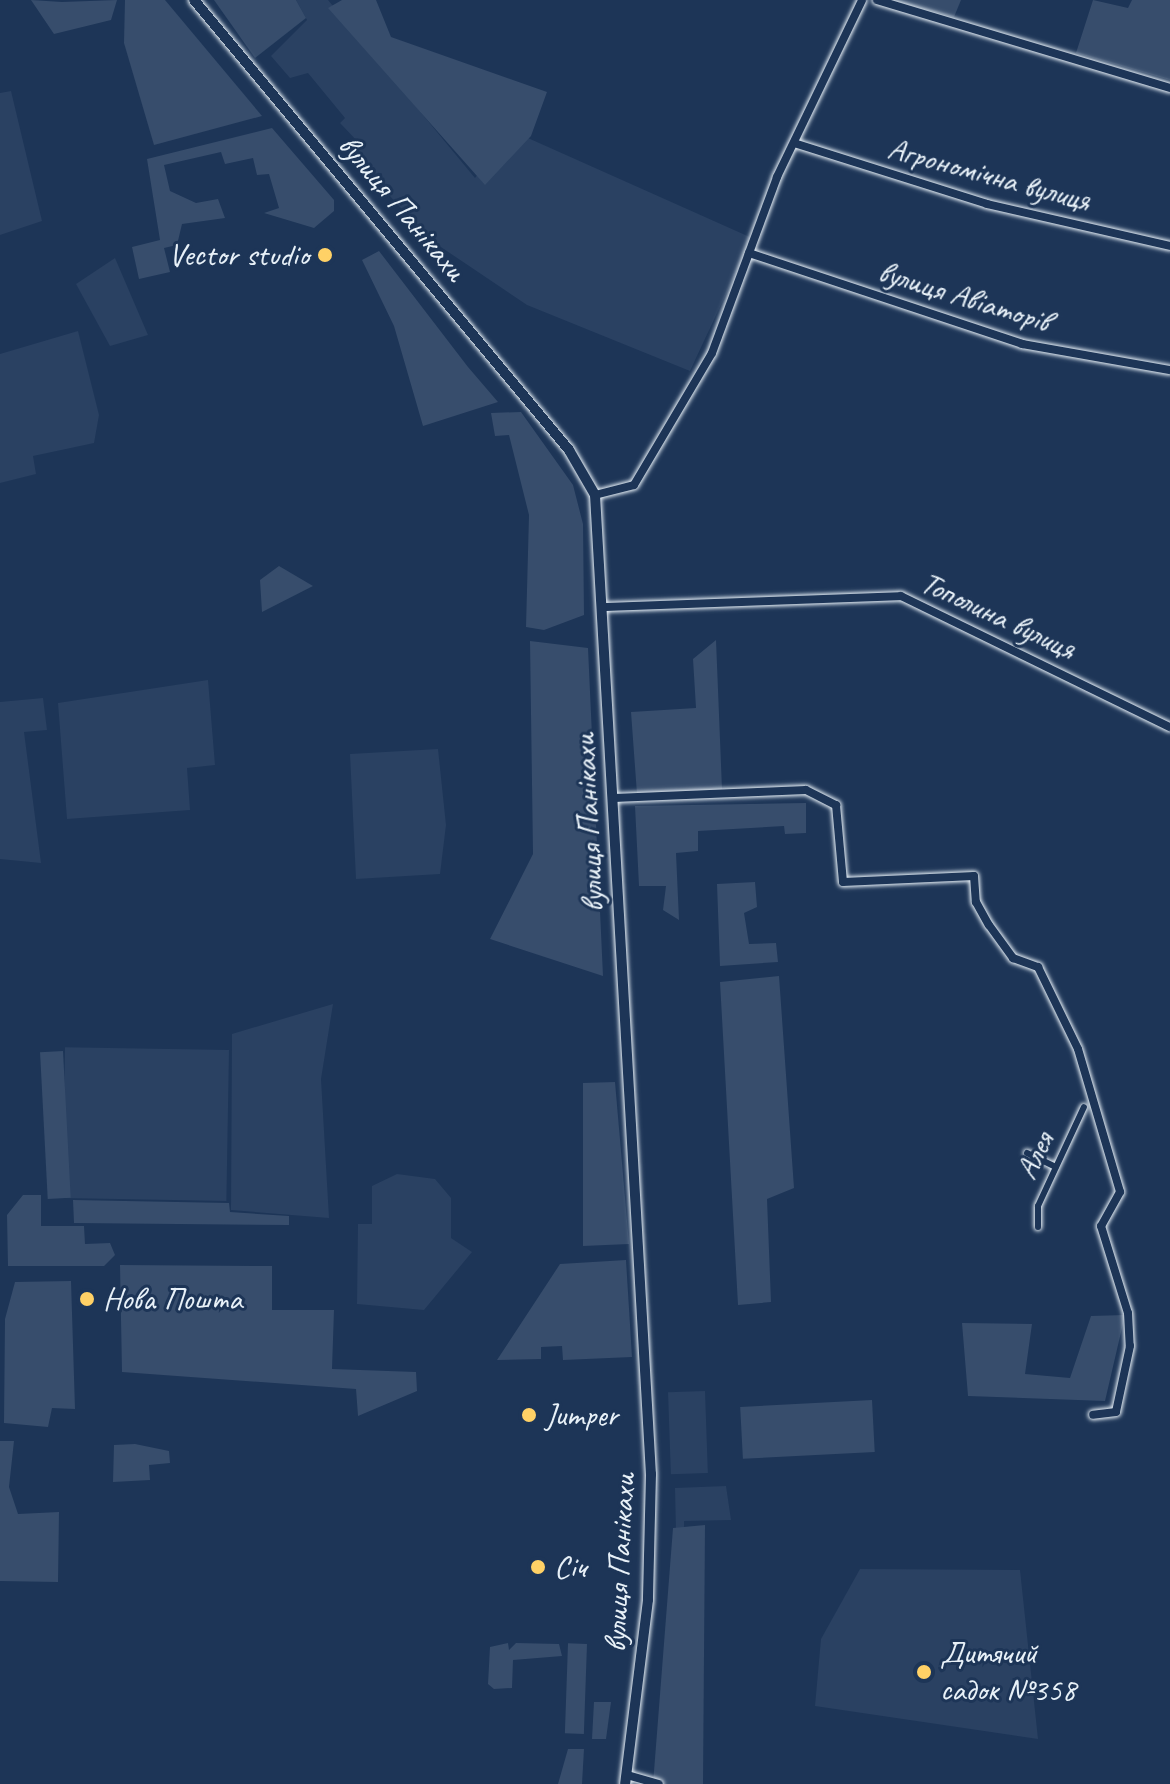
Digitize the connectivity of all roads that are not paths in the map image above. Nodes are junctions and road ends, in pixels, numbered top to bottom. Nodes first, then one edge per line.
1 (194, 0) edge
2 (862, 0) edge
3 (877, 0) edge
4 (1170, 88) edge
5 (797, 144) junction
6 (1170, 246) edge
7 (749, 253) junction
8 (1170, 370) edge
9 (595, 495) junction
10 (603, 607) junction
11 (1170, 727) edge
12 (614, 798) junction
13 (1084, 1107) dead end
14 (1027, 1153) dead end
15 (1056, 1167) junction
16 (1038, 1227) dead end
17 (1093, 1415) dead end
18 (626, 1780) edge
19 (659, 1784) edge

1 - 9 street, вулиця Панікахи
2 - 5 street
3 - 4 street
5 - 6 street, Агрономічна вулиця
5 - 7 street
7 - 8 street, вулиця Авіаторів
7 - 9 street
9 - 10 street, вулиця Панікахи
10 - 11 street, Тополина вулиця
10 - 12 street, вулиця Панікахи
12 - 17 street
12 - 18 street, вулиця Панікахи
13 - 15 street, Алея
14 - 15 street
15 - 16 street, Алея
18 - 19 street

